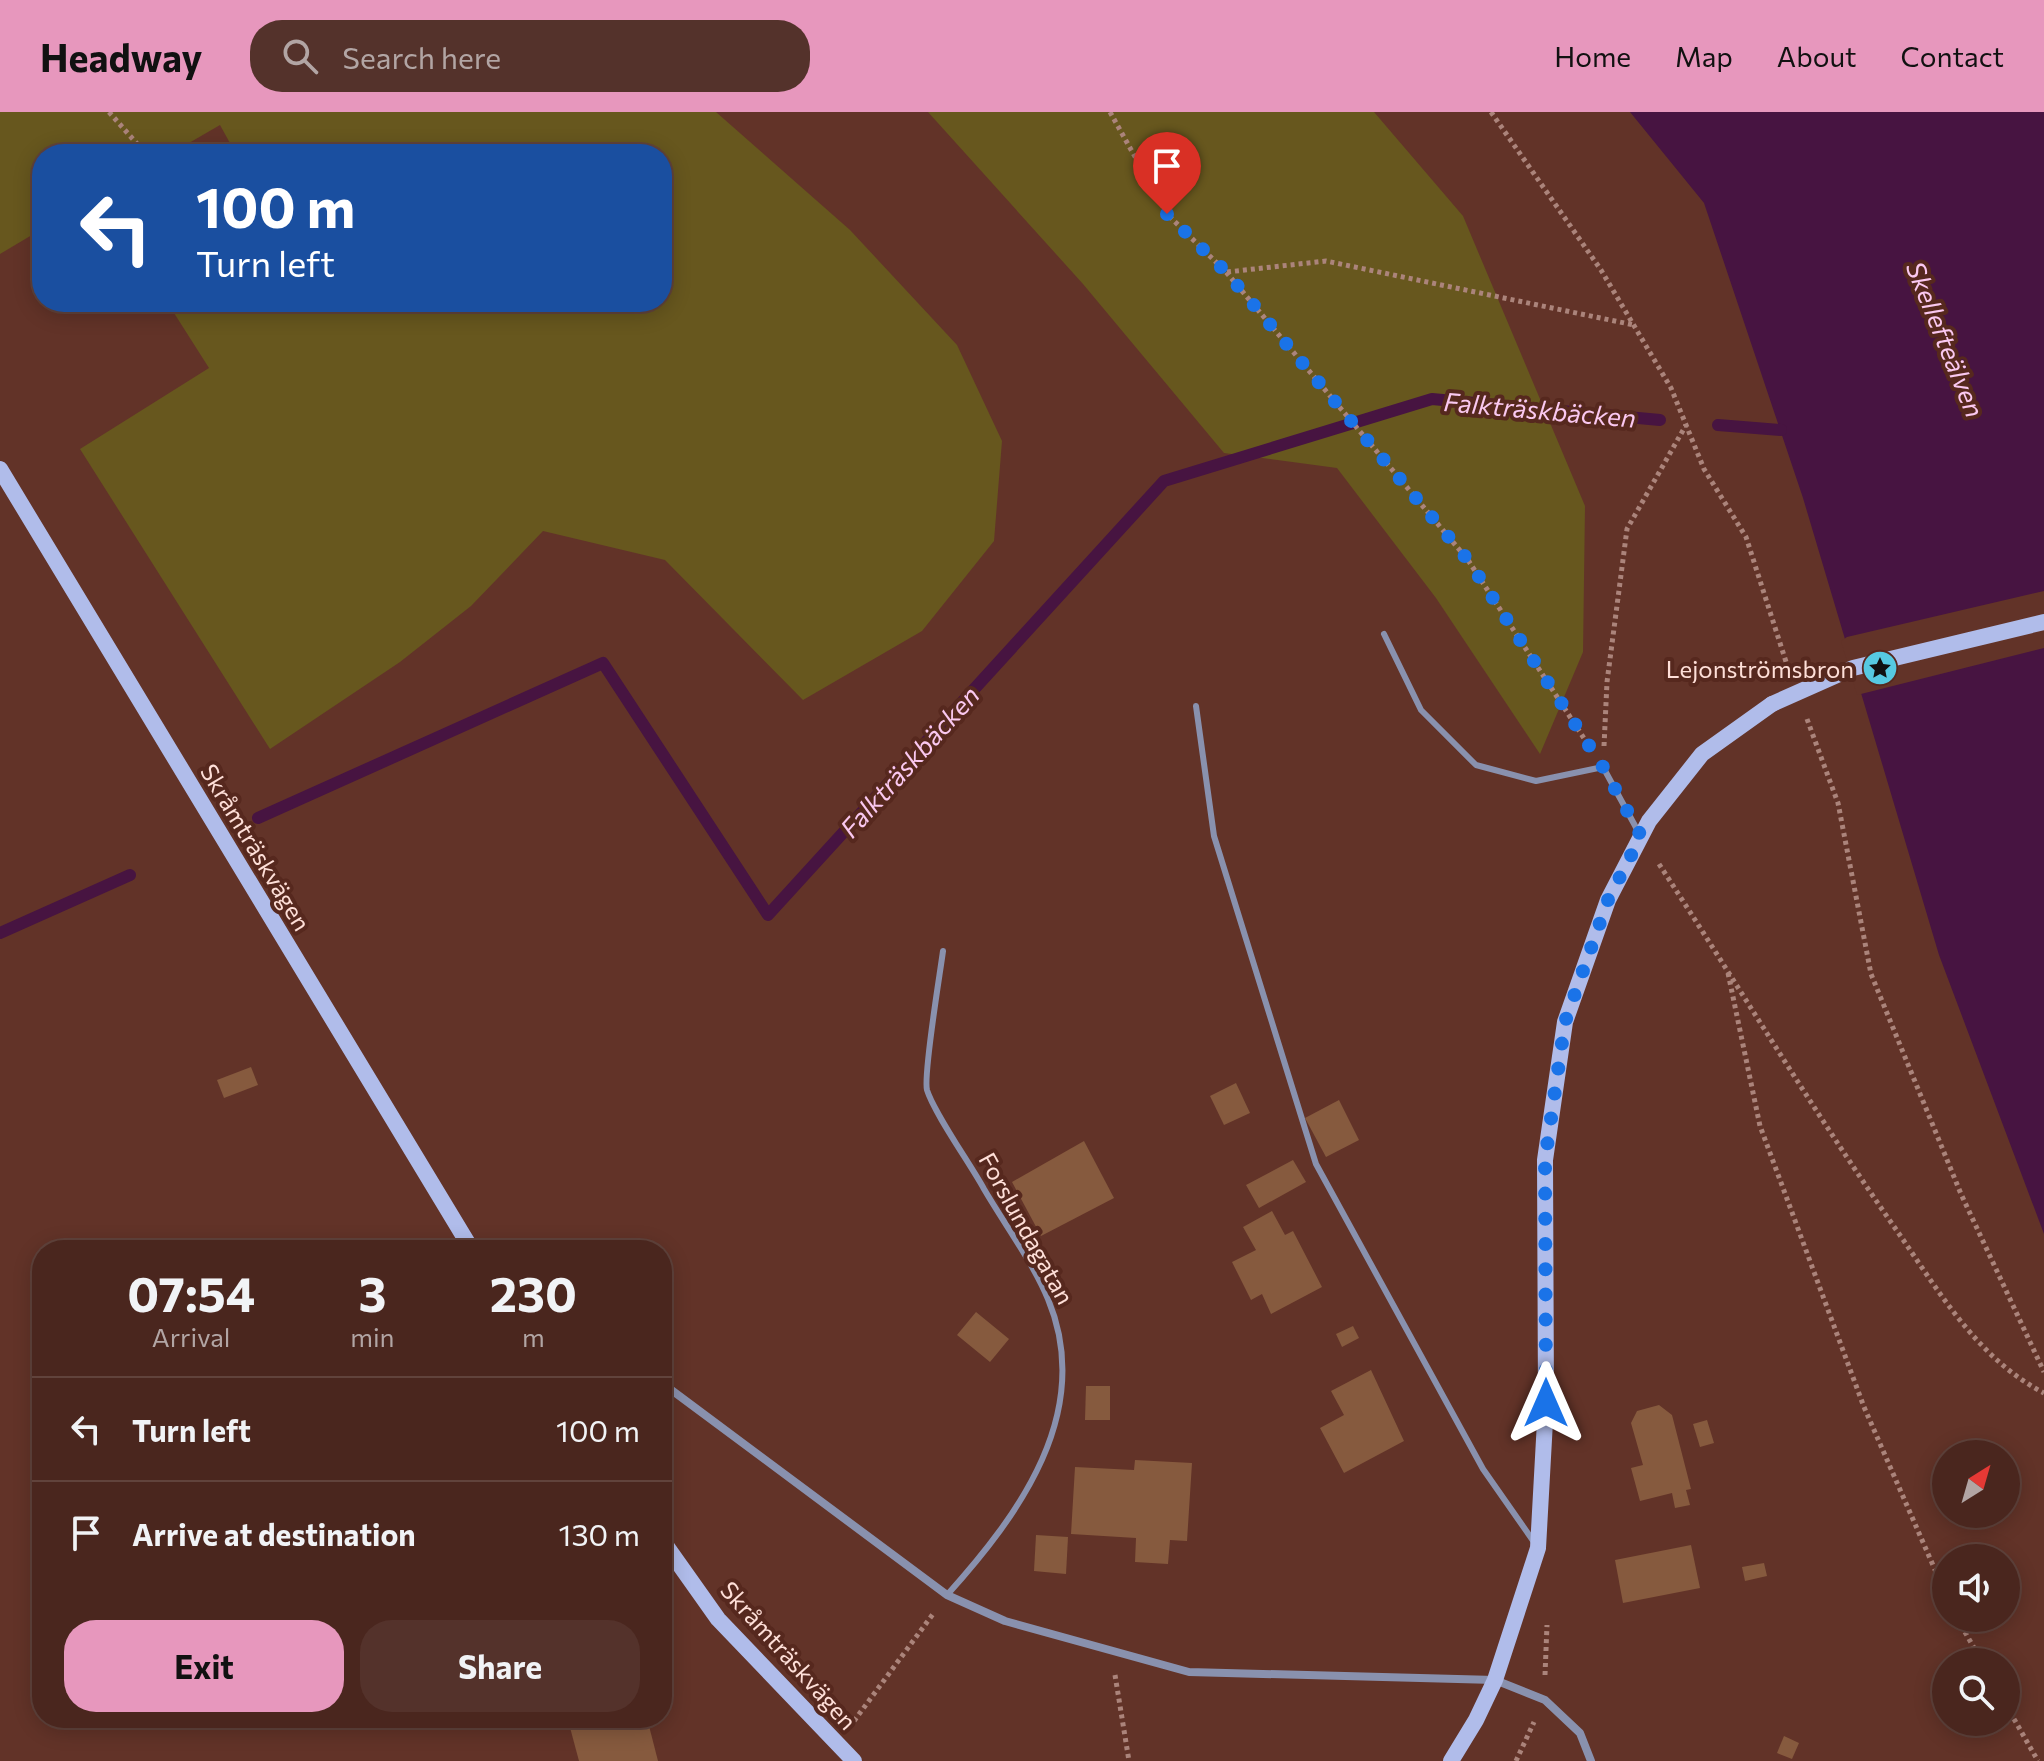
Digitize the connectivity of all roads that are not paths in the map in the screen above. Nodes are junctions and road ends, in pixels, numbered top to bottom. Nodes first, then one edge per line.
1 (0, 469) edge
2 (2044, 622) edge
3 (1384, 634) dead end
4 (1196, 706) dead end
5 (1641, 836) junction
6 (943, 951) dead end
7 (466, 1240) edge
8 (672, 1390) edge
9 (1538, 1548) junction
10 (672, 1554) edge
11 (947, 1595) junction
12 (1495, 1680) junction
13 (854, 1761) edge
14 (1451, 1761) edge
15 (1591, 1761) edge

1 - 7 street, Skråmträskvägen
2 - 5 street, bridge
3 - 5 lane
4 - 9 lane
5 - 9 street
6 - 11 lane, Forslundagatan
8 - 11 street
9 - 12 street
10 - 13 street, Skråmträskvägen
11 - 12 street
12 - 14 street
12 - 15 street

